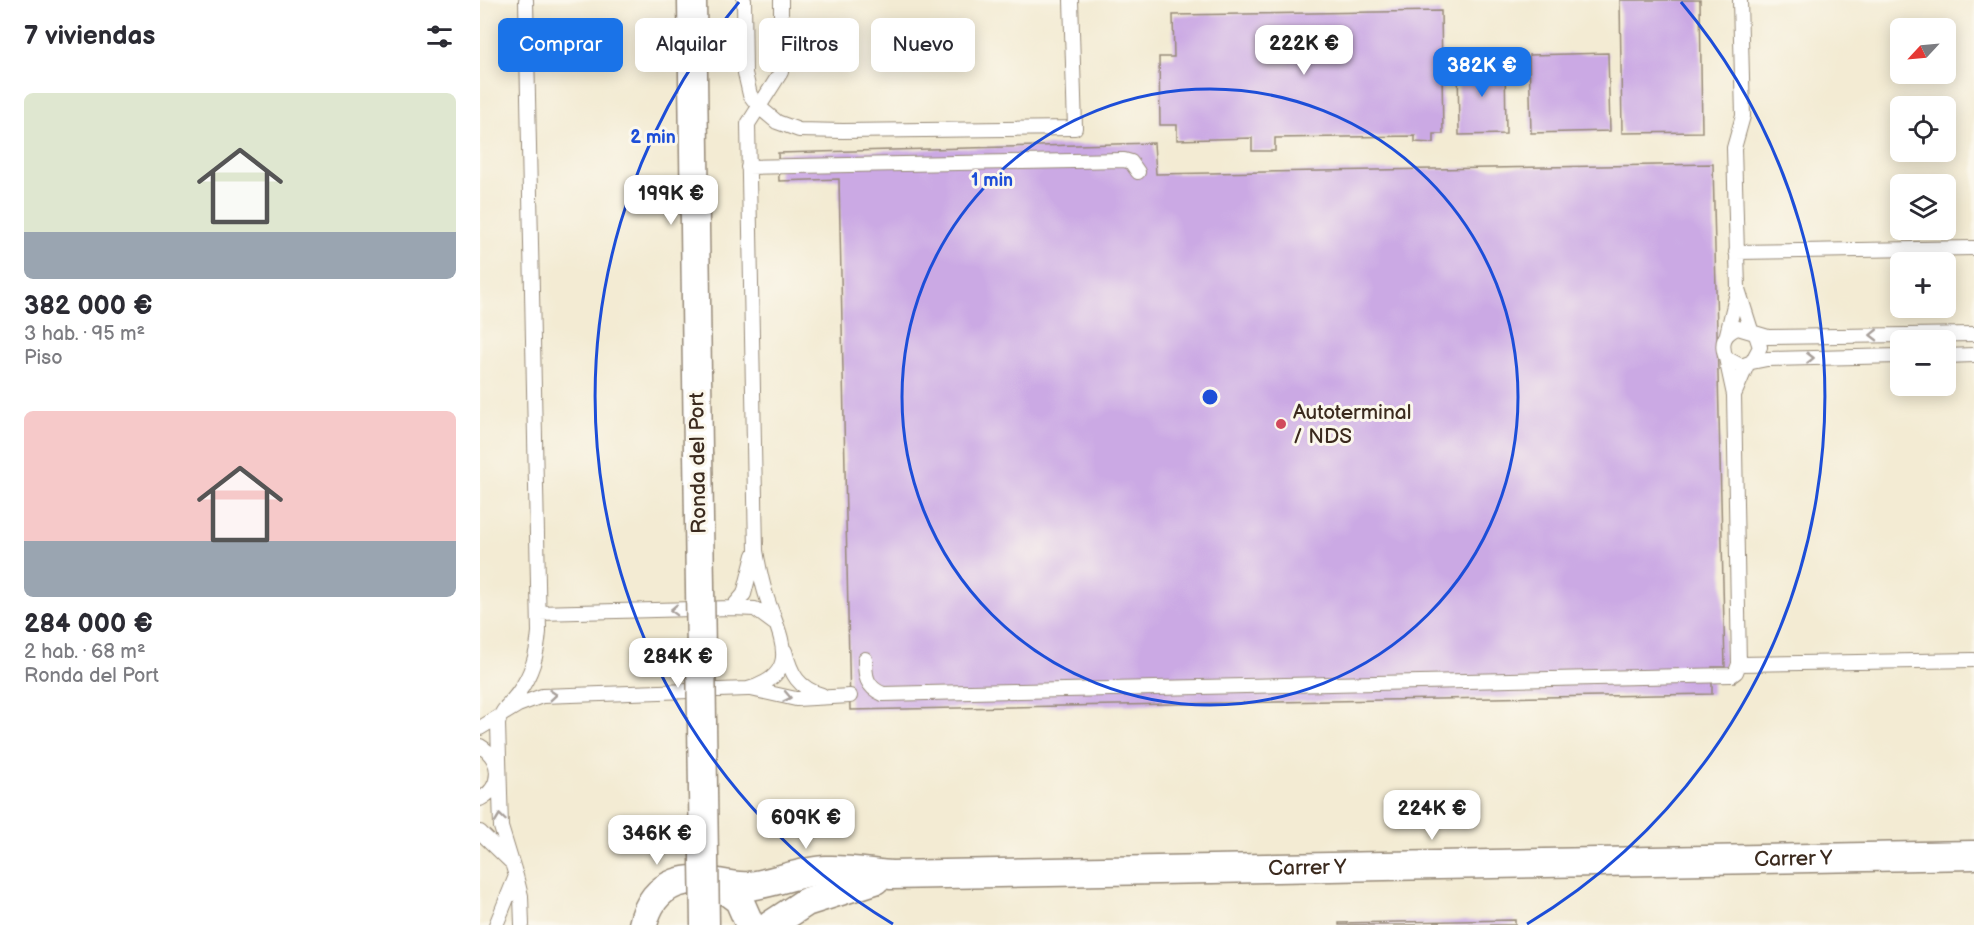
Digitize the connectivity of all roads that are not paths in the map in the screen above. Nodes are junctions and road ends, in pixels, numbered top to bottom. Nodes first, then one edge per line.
1 (526, 0) edge
2 (692, 0) edge
3 (744, 0) edge
4 (781, 0) edge
5 (1071, 0) edge
6 (1740, 0) edge
7 (759, 107) junction
8 (748, 167) junction
9 (1138, 172) dead end
10 (1974, 248) edge
11 (1736, 252) junction
12 (1738, 289) junction
13 (1754, 332) junction
14 (1727, 334) junction
15 (1974, 334) edge
16 (1974, 355) edge
17 (1890, 356) edge
18 (1956, 356) edge
19 (1725, 357) junction
20 (1749, 364) junction
21 (1734, 395) junction
22 (756, 550) junction
23 (732, 608) junction
24 (539, 613) junction
25 (776, 624) junction
26 (784, 648) junction
27 (865, 659) dead end
28 (1974, 660) edge
29 (1739, 664) junction
30 (748, 689) junction
31 (850, 696) dead end
32 (826, 697) junction
33 (500, 716) junction
34 (480, 728) edge
35 (480, 747) edge
36 (498, 772) junction
37 (480, 800) edge
38 (480, 832) edge
39 (1974, 855) edge
40 (512, 862) junction
41 (891, 875) junction
42 (516, 876) junction
43 (716, 883) junction
44 (496, 925) edge
45 (522, 925) edge
46 (643, 925) edge
47 (705, 925) edge
48 (750, 925) edge
49 (771, 925) edge

1 - 24 lane
2 - 47 street, Ronda del Port, bridge
3 - 7 lane
4 - 7 lane
5 - 7 lane
6 - 11 lane
7 - 8 lane
8 - 9 lane
8 - 22 lane
10 - 11 lane
11 - 12 lane
12 - 13 lane
12 - 14 lane
13 - 14 lane
15 -> 13 lane
13 - 20 lane
14 - 19 lane
16 - 18 lane
20 -> 17 lane
19 - 20 lane
19 - 21 lane
20 - 21 lane
21 - 29 lane
22 - 23 lane
22 - 25 lane
23 -> 24 lane
23 - 25 lane
24 - 33 lane
25 - 26 lane
26 - 30 lane
26 - 32 lane
27 - 29 lane
28 - 29 lane
30 -> 32 lane
33 -> 30 lane
31 - 32 lane
33 - 34 lane
33 - 36 lane
35 - 36 lane
36 - 37 lane
40 -> 36 lane
38 - 40 lane
39 - 41 street, Carrer Y
40 - 42 lane
41 - 43 street
41 - 49 street
42 - 44 lane
42 - 45 lane
43 - 46 street
43 - 48 street

